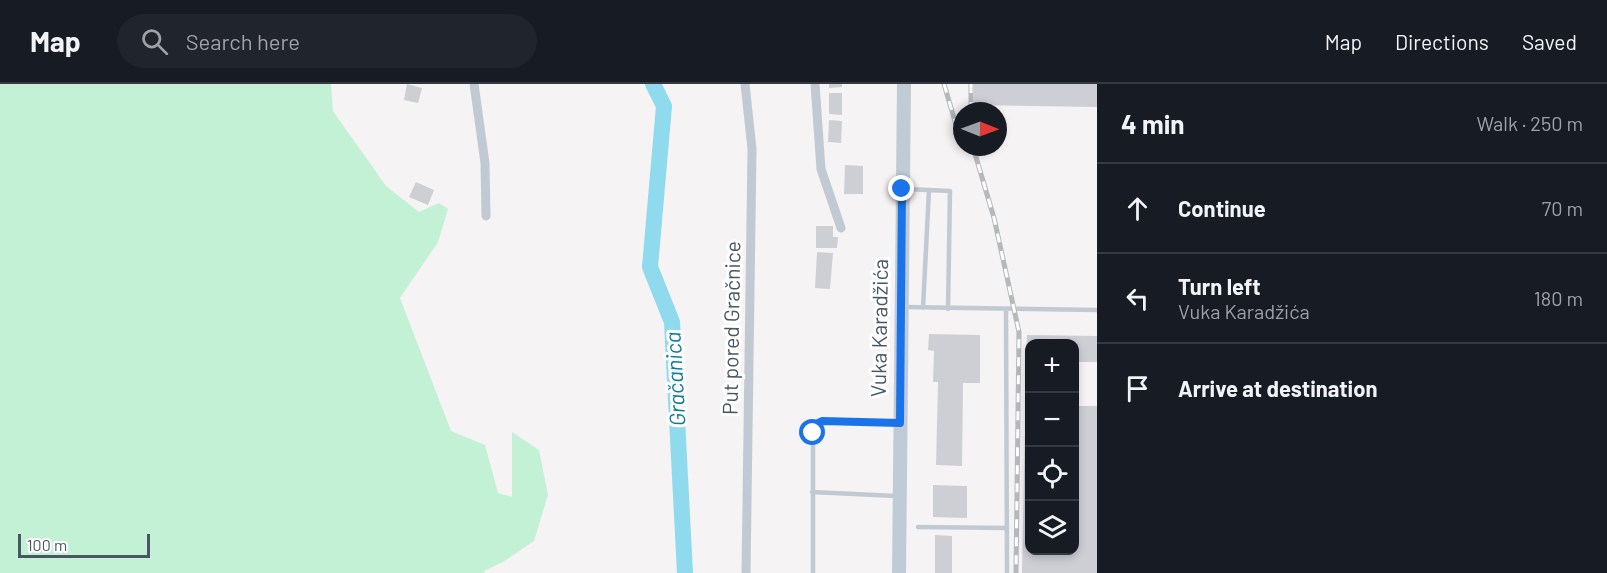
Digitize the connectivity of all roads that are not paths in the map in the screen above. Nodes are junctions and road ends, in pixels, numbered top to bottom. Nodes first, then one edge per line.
1 (474, 84) edge
2 (745, 84) edge
3 (815, 84) edge
4 (904, 84) edge
5 (902, 189) junction
6 (929, 190) junction
7 (486, 216) dead end
8 (841, 228) dead end
9 (901, 307) junction
10 (923, 308) junction
11 (948, 309) junction
12 (1006, 310) junction
13 (1097, 310) edge
14 (900, 423) junction
15 (812, 492) junction
16 (899, 496) junction
17 (918, 527) dead end
18 (1007, 528) junction
19 (746, 573) edge
20 (813, 573) edge
21 (898, 573) edge
22 (1007, 573) edge

1 - 7 street
2 - 19 street, Put pored Gračnice
3 - 8 street
4 - 5 street, Vuka Karadžića
5 - 6 lane
5 - 9 street, Vuka Karadžića
6 - 10 lane
6 - 11 lane
9 - 10 lane
9 - 14 street, Vuka Karadžića
10 - 11 lane
11 - 12 lane
12 - 13 lane
12 - 18 lane
14 - 15 lane
14 - 16 street, Vuka Karadžića
15 - 16 lane
15 - 20 lane
16 - 21 street, Vuka Karadžića
17 - 18 lane
18 - 22 lane

